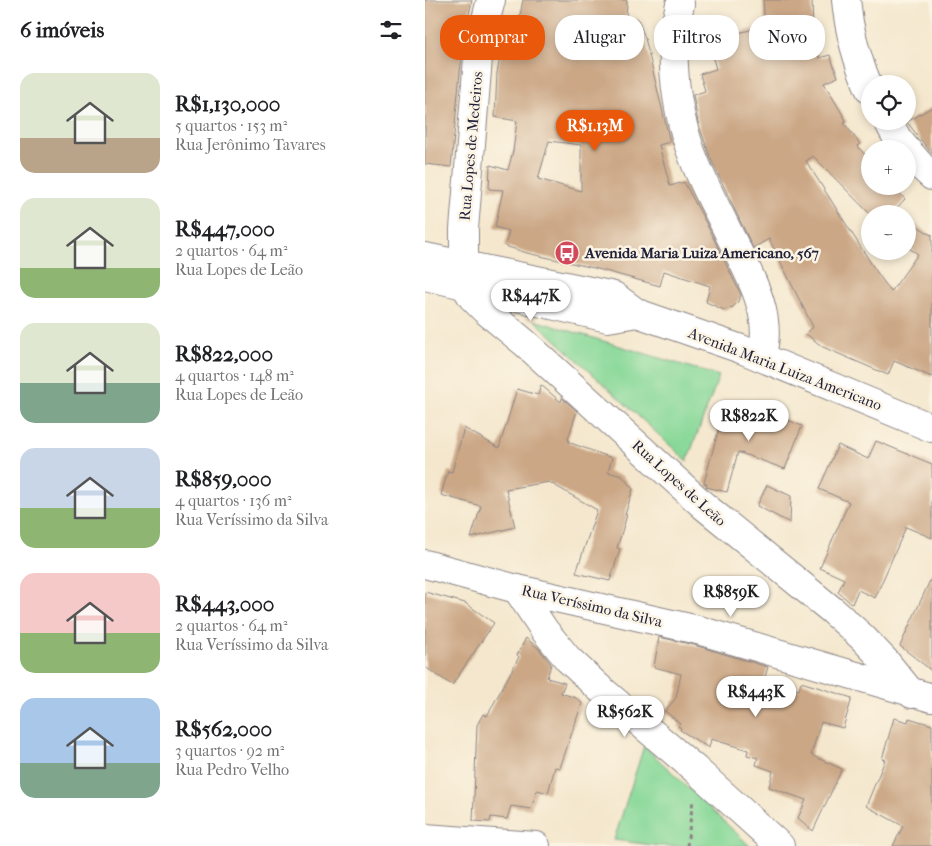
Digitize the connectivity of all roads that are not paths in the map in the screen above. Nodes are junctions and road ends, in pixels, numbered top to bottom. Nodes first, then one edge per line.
1 (491, 0) edge
2 (846, 0) edge
3 (680, 4) dead end
4 (863, 75) edge
5 (916, 161) edge
6 (932, 176) edge
7 (425, 257) edge
8 (463, 274) junction
9 (425, 276) edge
10 (761, 357) junction
11 (932, 428) edge
12 (425, 564) edge
13 (517, 590) junction
14 (922, 696) edge
15 (425, 838) edge
16 (536, 846) edge
17 (779, 846) edge

1 - 8 street, Rua Lopes de Medeiros
2 - 4 street
3 - 10 street
5 - 6 street
7 - 8 street, Avenida Maria Luiza Americano
8 - 9 street, Avenida Maria Luiza Americano
8 - 10 street, Avenida Maria Luiza Americano
8 - 14 street, Rua Lopes de Leão
10 - 11 street, Avenida Maria Luiza Americano
12 - 13 street, Rua Veríssimo da Silva
13 - 14 street, Rua Veríssimo da Silva
13 - 17 street
15 - 16 street

